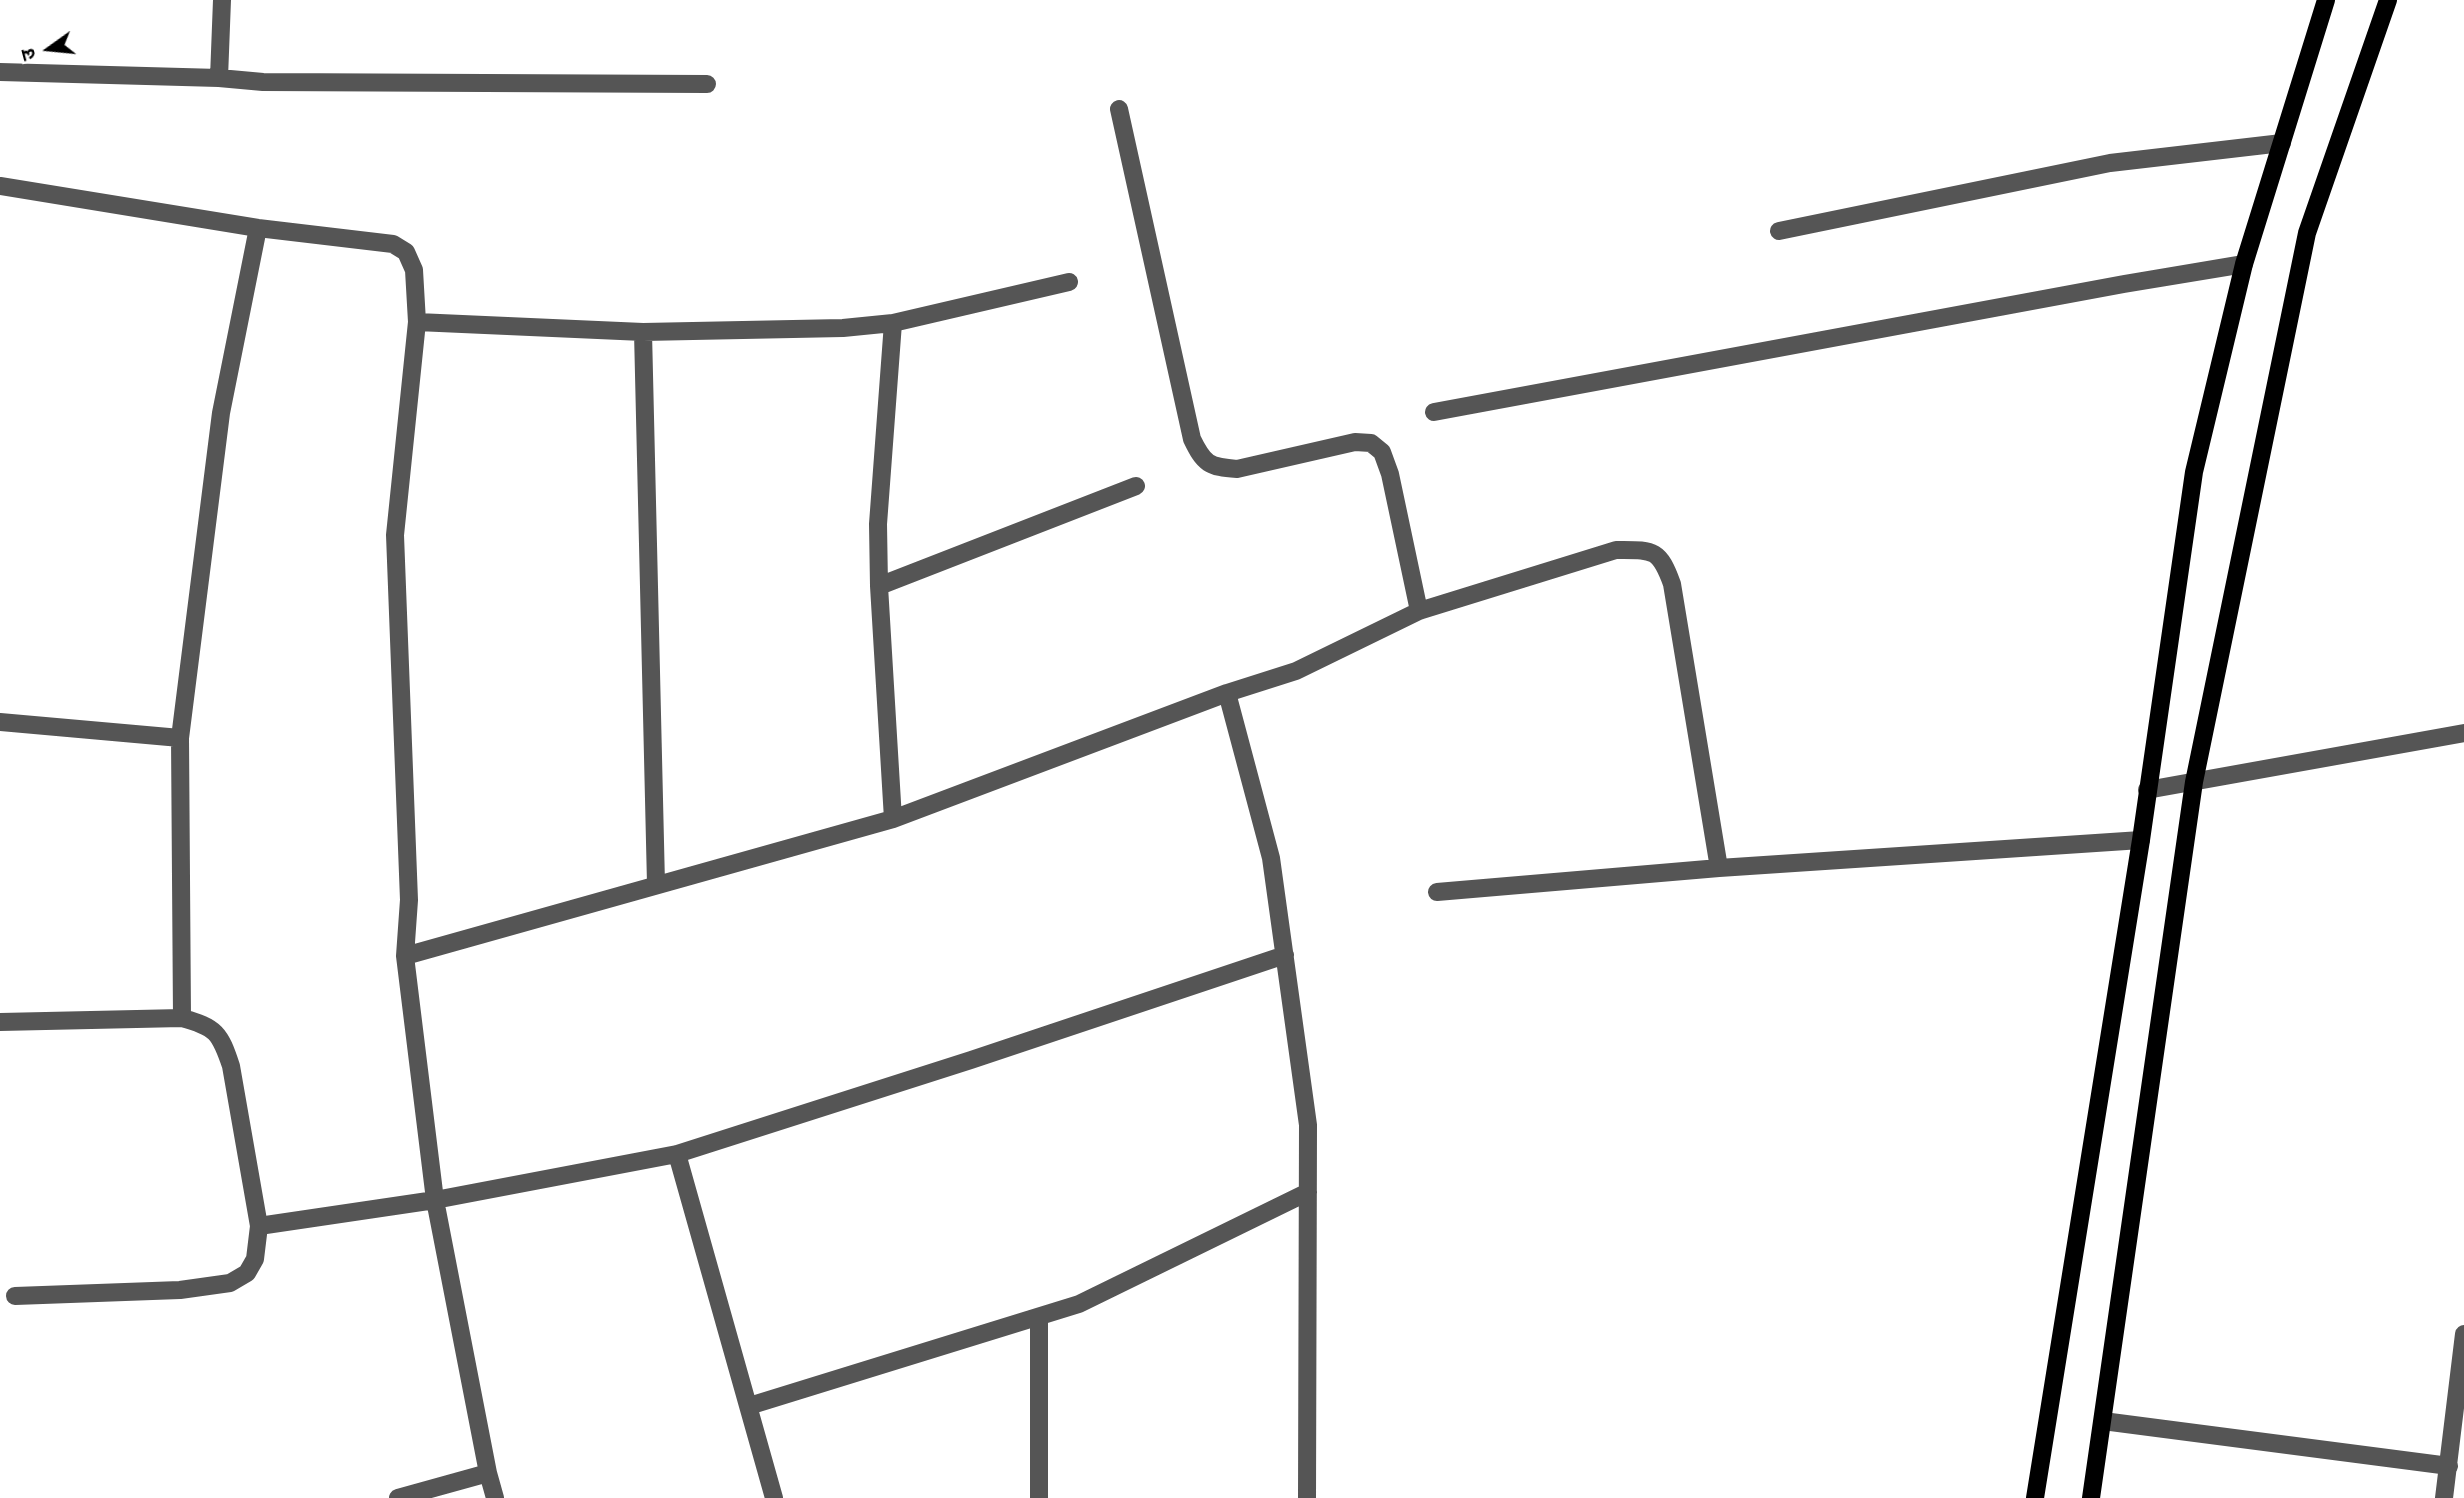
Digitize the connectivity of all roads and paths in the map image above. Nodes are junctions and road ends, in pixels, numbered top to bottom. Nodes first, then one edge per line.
1 (222, 0) edge
2 (2326, 0) edge
3 (2388, 0) edge
4 (0, 72) edge
5 (219, 78) junction
6 (707, 84) dead end
7 (1119, 109) dead end
8 (2282, 143) junction
9 (0, 186) edge
10 (258, 228) junction
11 (1779, 231) dead end
12 (2244, 264) junction
13 (1069, 282) dead end
14 (417, 322) junction
15 (893, 323) junction
16 (643, 332) junction
17 (1434, 412) dead end
18 (1136, 486) dead end
19 (879, 586) junction
20 (1419, 611) junction
21 (1227, 693) junction
22 (0, 722) edge
23 (2464, 733) edge
24 (180, 738) junction
25 (2194, 782) junction
26 (2147, 790) junction
27 (893, 819) junction
28 (2141, 840) junction
29 (1719, 868) junction
30 (656, 884) junction
31 (1437, 892) dead end
32 (1285, 955) junction
33 (405, 956) junction
34 (183, 1018) junction
35 (0, 1022) edge
36 (677, 1154) junction
37 (1308, 1192) junction
38 (435, 1200) junction
39 (259, 1226) junction
40 (15, 1296) dead end
41 (1039, 1317) junction
42 (2464, 1334) edge
43 (749, 1406) junction
44 (2102, 1421) junction
45 (2449, 1466) junction
46 (488, 1473) junction
47 (398, 1498) edge
48 (495, 1498) edge
49 (774, 1498) edge
50 (1039, 1498) edge
51 (1307, 1498) edge
52 (2035, 1498) edge
53 (2091, 1498) edge
54 (2444, 1498) edge

1 - 5 street
2 - 8 main road
3 - 25 main road
4 - 5 street
5 - 6 street
7 - 20 street
8 - 11 street
8 - 12 main road
9 - 10 street
10 - 14 street
10 - 24 street
12 - 17 street
12 - 26 main road
13 - 15 street
14 - 16 street
14 - 33 street
15 - 16 street
15 - 19 street
16 - 30 street
18 - 19 street
19 - 27 street
20 - 21 street
20 - 29 street
21 - 27 street
21 - 32 street
22 - 24 street
23 - 25 street
24 - 34 street
25 - 26 street
25 - 44 main road
26 - 28 main road
27 - 30 street
28 - 29 street
28 - 52 main road
29 - 31 street
30 - 33 street
32 - 36 street
32 - 37 street
33 - 38 street
34 - 35 street
34 - 39 street
36 - 38 street
36 - 43 street
37 - 41 street
37 - 51 street
38 - 39 street
38 - 46 street
39 - 40 street
41 - 43 street
41 - 50 street
42 - 45 street
43 - 49 street
44 - 45 street
44 - 53 main road
45 - 54 street
46 - 47 street
46 - 48 street

